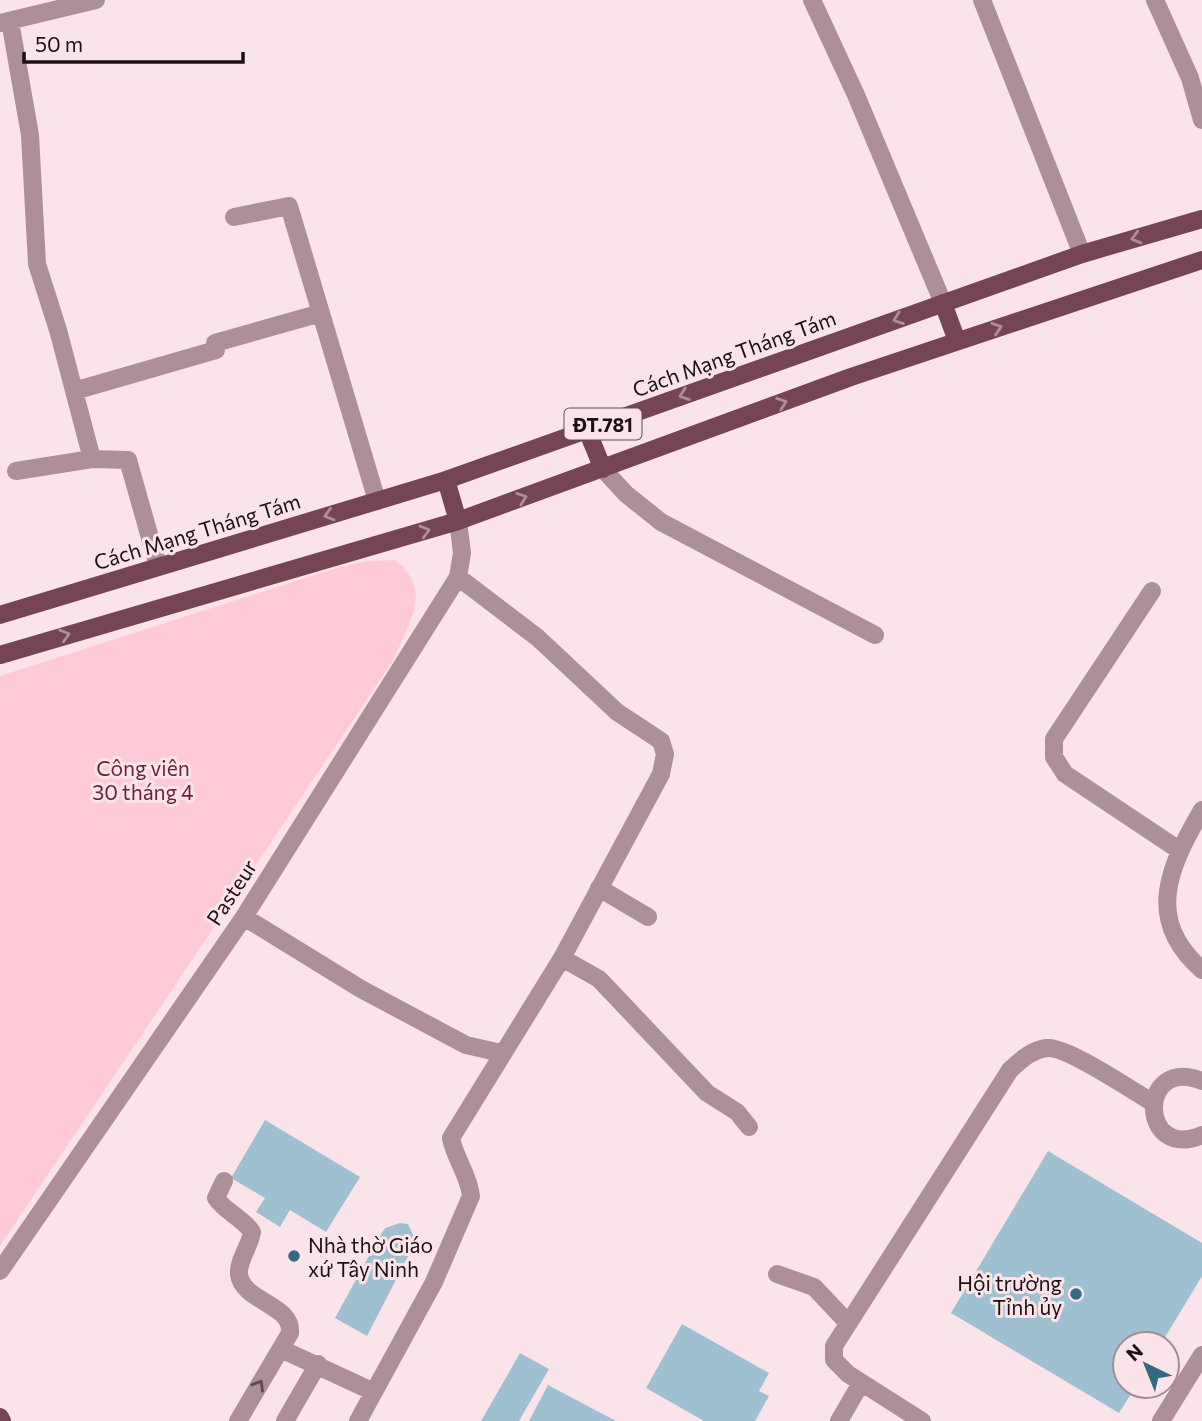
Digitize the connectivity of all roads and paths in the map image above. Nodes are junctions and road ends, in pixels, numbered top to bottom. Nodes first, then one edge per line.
1 (96, 0) edge
2 (812, 0) edge
3 (982, 0) edge
4 (1155, 0) edge
5 (5, 22) edge
6 (1202, 120) edge
7 (234, 217) dead end
8 (1202, 219) edge
9 (1082, 254) junction
10 (1202, 260) edge
11 (943, 303) junction
12 (321, 313) junction
13 (957, 341) junction
14 (74, 390) junction
15 (587, 430) junction
16 (92, 459) junction
17 (603, 469) junction
18 (16, 471) dead end
19 (446, 480) junction
20 (377, 501) junction
21 (458, 521) junction
22 (158, 566) junction
23 (458, 577) junction
24 (1152, 591) dead end
25 (0, 615) edge
26 (875, 635) dead end
27 (0, 655) edge
28 (1202, 810) edge
29 (1179, 850) junction
30 (599, 888) junction
31 (244, 917) junction
32 (648, 917) dead end
33 (562, 958) junction
34 (1202, 970) edge
35 (501, 1053) junction
36 (1202, 1080) edge
37 (1153, 1102) junction
38 (750, 1127) dead end
39 (1202, 1136) edge
40 (224, 1181) dead end
41 (0, 1271) edge
42 (777, 1274) dead end
43 (848, 1323) junction
44 (281, 1349) junction
45 (1202, 1355) edge
46 (317, 1364) junction
47 (861, 1382) junction
48 (373, 1392) junction
49 (238, 1421) edge
50 (285, 1421) edge
51 (358, 1421) edge
52 (839, 1421) edge
53 (922, 1421) edge
54 (1161, 1421) edge

1 - 5 street
2 - 11 street
3 - 9 street
4 - 6 street
5 - 14 street
7 - 12 street
8 -> 9 main road, Cách Mạng Tháng Tám / ĐT.781
9 - 11 main road, Cách Mạng Tháng Tám / ĐT.781
13 -> 10 main road, ĐT.781
11 - 13 main road
11 -> 15 main road, Cách Mạng Tháng Tám / ĐT.781
12 - 14 street
12 - 20 street
17 -> 13 main road, ĐT.781
14 - 16 street
15 - 17 main road
15 - 19 main road, Cách Mạng Tháng Tám / ĐT.781
16 - 18 street
16 - 22 street
21 -> 17 main road, ĐT.781
17 - 26 street
19 - 20 main road, Cách Mạng Tháng Tám / ĐT.781
19 - 21 main road
20 -> 22 main road, Cách Mạng Tháng Tám / ĐT.781
21 - 23 street, Pasteur
27 -> 21 main road, ĐT.781
22 - 25 main road, Cách Mạng Tháng Tám / ĐT.781
23 - 30 street
23 - 31 street, Pasteur
24 - 29 street
28 - 29 street
29 - 34 street
30 - 32 street
30 - 33 street
31 - 35 street
31 - 41 street, Pasteur
33 - 35 street
33 - 38 street
35 - 48 street
36 - 37 street
37 - 39 street
37 - 43 street
40 - 44 street
42 - 43 street
43 - 47 street
44 - 46 street
49 -> 44 street
45 - 54 street
46 - 48 street
46 - 50 street
47 - 52 street
47 - 53 street
48 - 51 street

